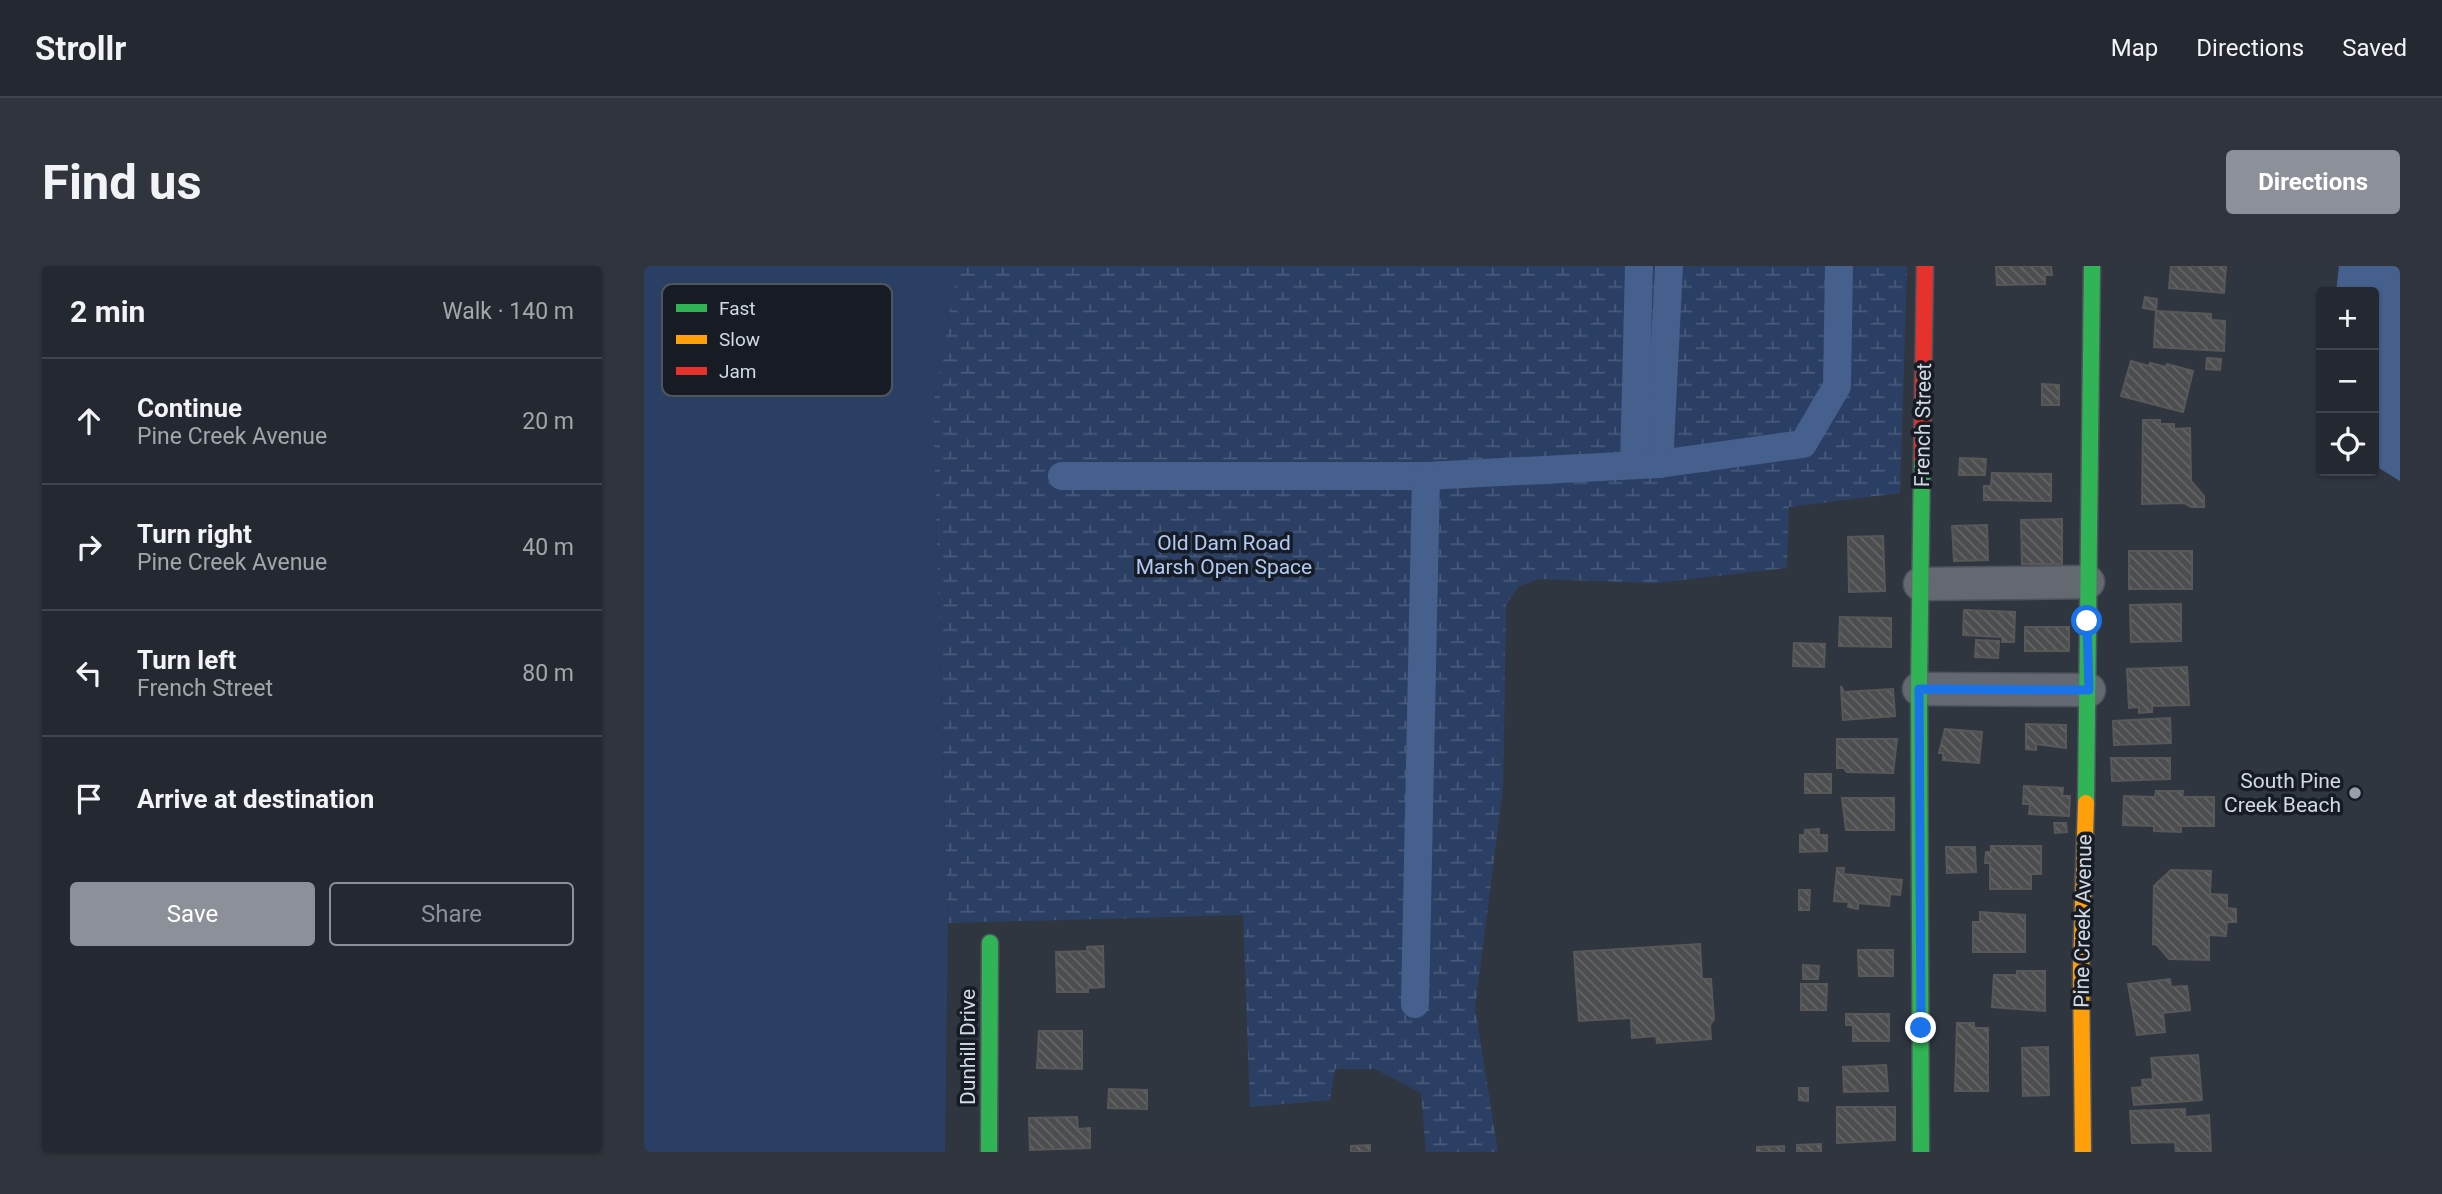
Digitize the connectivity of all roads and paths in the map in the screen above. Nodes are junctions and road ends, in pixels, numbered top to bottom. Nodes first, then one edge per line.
1 (1925, 266) edge
2 (2091, 266) edge
3 (2088, 582) junction
4 (1920, 584) junction
5 (1919, 689) junction
6 (2089, 690) junction
7 (990, 943) dead end
8 (989, 1152) edge
9 (1921, 1152) edge
10 (2083, 1152) edge

1 - 4 street, French Street
2 - 3 street, Pine Creek Avenue
3 - 4 street
3 - 6 street, Pine Creek Avenue
4 - 5 street, French Street
5 - 6 street
5 - 9 street, French Street
6 - 10 street, Pine Creek Avenue
7 - 8 street, Dunhill Drive

